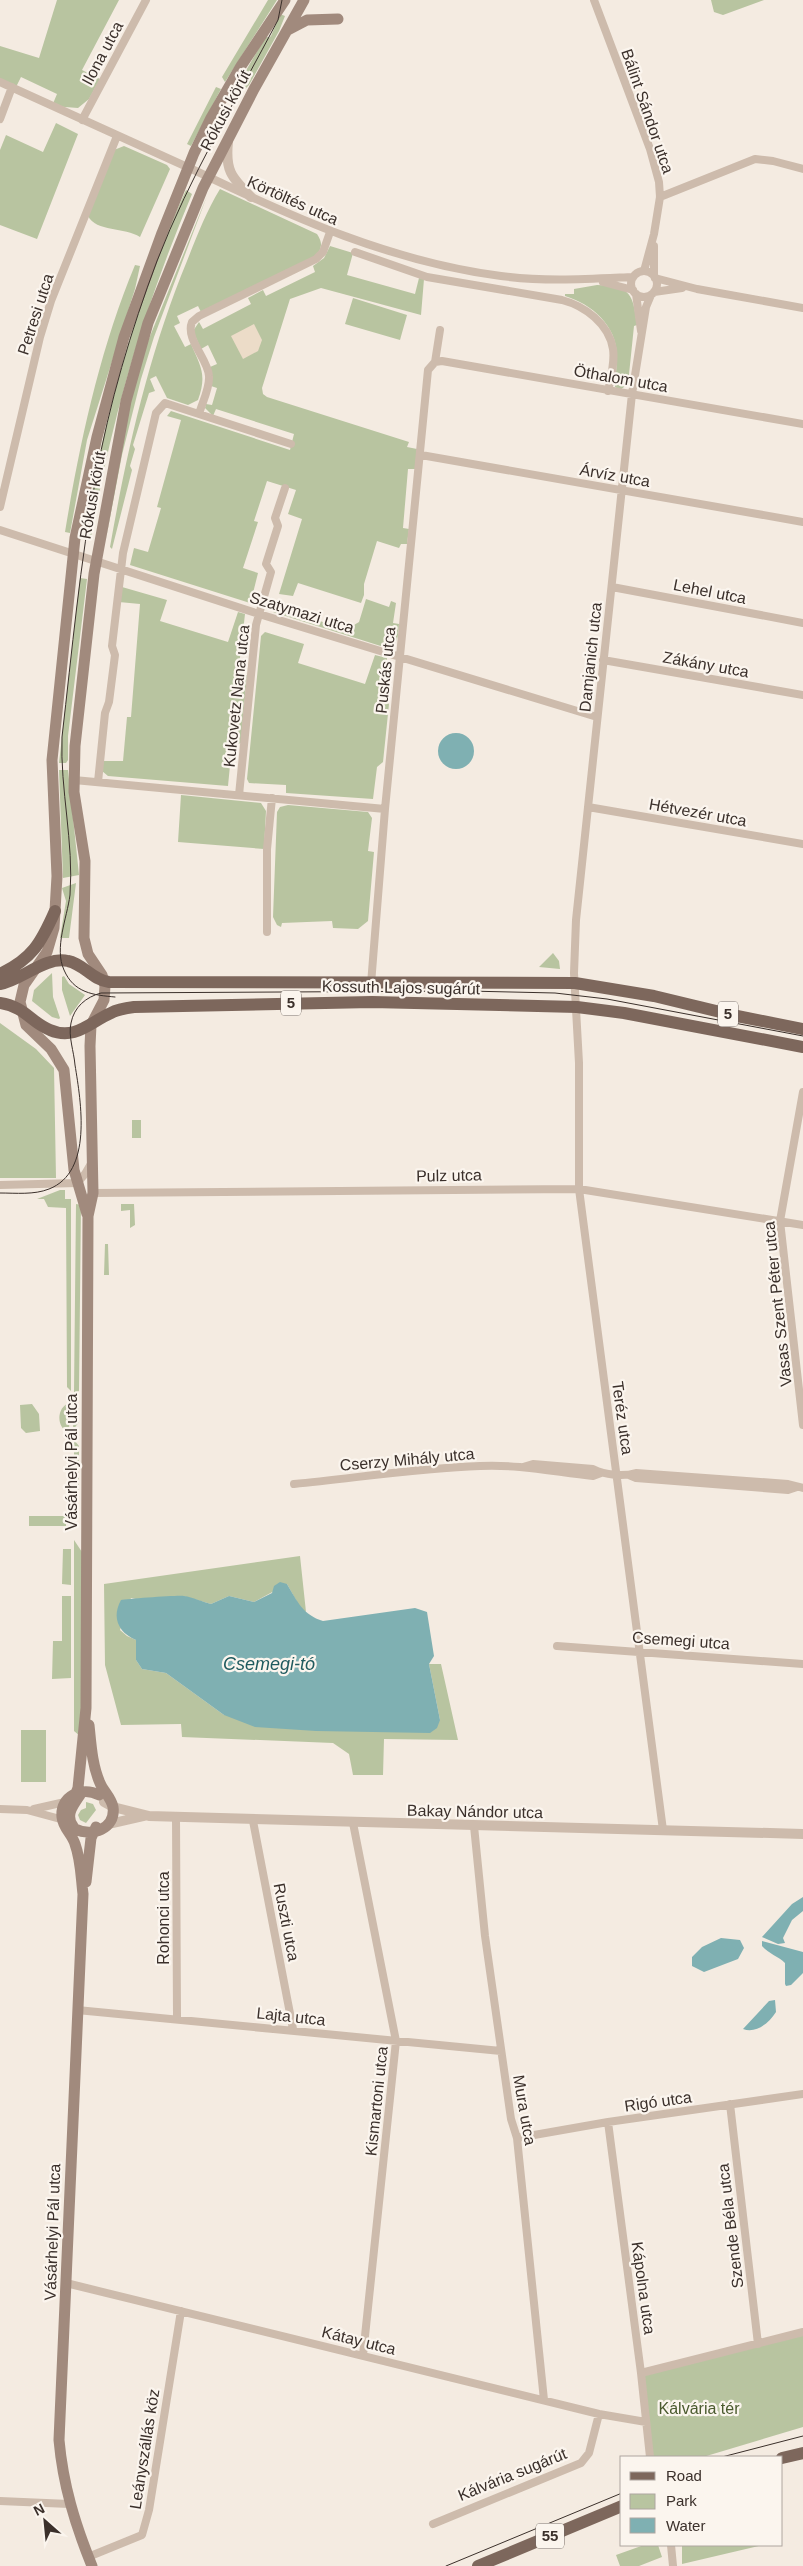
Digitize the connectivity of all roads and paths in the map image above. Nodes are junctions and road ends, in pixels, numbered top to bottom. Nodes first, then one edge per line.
1 (146, 0) edge
2 (285, 0) edge
3 (304, 0) edge
4 (594, 0) edge
5 (338, 19) dead end
6 (286, 31) junction
7 (0, 82) edge
8 (12, 88) junction
9 (0, 119) edge
10 (82, 120) junction
11 (117, 136) junction
12 (228, 138) junction
13 (188, 168) junction
14 (803, 169) edge
15 (208, 177) junction
16 (251, 197) junction
17 (660, 197) junction
18 (330, 232) junction
19 (654, 234) junction
20 (355, 252) dead end
21 (644, 271) junction
22 (633, 277) junction
23 (655, 277) junction
24 (594, 280) junction
25 (692, 288) junction
26 (634, 292) junction
27 (653, 293) junction
28 (803, 308) edge
29 (440, 330) dead end
30 (641, 335) junction
31 (435, 362) junction
32 (608, 391) junction
33 (632, 394) junction
34 (199, 414) junction
35 (803, 424) edge
36 (290, 444) dead end
37 (421, 455) junction
38 (285, 488) dead end
39 (622, 490) junction
40 (0, 507) edge
41 (803, 522) edge
42 (0, 530) edge
43 (74, 553) junction
44 (96, 560) junction
45 (120, 569) junction
46 (612, 587) junction
47 (259, 614) junction
48 (803, 622) edge
49 (400, 656) junction
50 (603, 660) junction
51 (803, 695) edge
52 (597, 717) junction
53 (74, 780) junction
54 (98, 782) junction
55 (239, 795) junction
56 (272, 798) junction
57 (588, 807) junction
58 (385, 809) junction
59 (803, 844) edge
60 (55, 911) junction
61 (267, 932) dead end
62 (36, 970) junction
63 (0, 974) edge
64 (104, 981) junction
65 (575, 983) junction
66 (0, 984) edge
67 (371, 984) junction
68 (0, 1002) edge
69 (577, 1007) junction
70 (20, 1008) junction
71 (91, 1025) junction
72 (803, 1028) edge
73 (803, 1047) edge
74 (803, 1092) edge
75 (92, 1160) junction
76 (77, 1183) junction
77 (0, 1185) edge
78 (579, 1189) junction
79 (93, 1192) junction
80 (88, 1216) junction
81 (780, 1221) junction
82 (803, 1225) edge
83 (803, 1425) edge
84 (616, 1474) junction
85 (294, 1484) dead end
86 (800, 1488) edge
87 (557, 1646) dead end
88 (639, 1651) junction
89 (803, 1664) edge
90 (86, 1708) junction
91 (94, 1761) junction
92 (79, 1792) junction
93 (65, 1802) junction
94 (105, 1802) junction
95 (0, 1809) edge
96 (27, 1810) junction
97 (147, 1816) junction
98 (176, 1817) junction
99 (253, 1821) junction
100 (69, 1823) junction
101 (353, 1823) junction
102 (109, 1824) junction
103 (474, 1826) junction
104 (663, 1830) junction
105 (95, 1832) junction
106 (803, 1834) edge
107 (80, 1864) junction
108 (83, 1894) junction
109 (77, 2010) junction
110 (177, 2018) junction
111 (293, 2030) junction
112 (396, 2041) junction
113 (501, 2051) junction
114 (803, 2094) edge
115 (730, 2104) junction
116 (608, 2122) junction
117 (516, 2138) junction
118 (66, 2283) junction
119 (181, 2311) junction
120 (803, 2332) edge
121 (758, 2344) junction
122 (363, 2356) junction
123 (641, 2373) junction
124 (544, 2400) junction
125 (600, 2414) junction
126 (646, 2422) junction
127 (803, 2453) edge
128 (650, 2456) edge
129 (783, 2458) edge
130 (0, 2501) edge
131 (69, 2504) junction
132 (620, 2507) edge
133 (432, 2524) dead end
134 (671, 2546) edge
135 (90, 2561) edge
136 (478, 2566) edge
137 (674, 2566) edge

1 - 10 street, Ilona utca
2 - 13 main road, Rókusi körút
3 - 6 main road, Rókusi körút
4 - 17 street, Bálint Sándor utca
5 - 6 main road
6 - 12 main road, Rókusi körút
7 - 8 street, Körtöltés utca
8 - 9 street
8 - 10 street, Körtöltés utca
10 - 11 street, Körtöltés utca
11 - 13 street, Körtöltés utca
11 - 40 street, Petresi utca
12 - 15 main road, Rókusi körút
12 - 16 street
13 - 15 street, Körtöltés utca
13 - 43 main road, Rókusi körút
14 - 17 street
15 - 16 street, Körtöltés utca
15 - 44 main road, Rókusi körút
16 - 18 street, Körtöltés utca
17 - 19 street, Bálint Sándor utca
18 - 24 street, Körtöltés utca
18 - 34 street
19 - 21 street, Bálint Sándor utca
19 - 23 street, Bálint Sándor utca
20 - 32 street
21 - 22 street
21 - 23 street
22 - 24 street, Körtöltés utca
22 - 26 street
23 - 25 street
23 - 27 street
24 - 26 street, Körtöltés utca
25 - 27 street
25 - 28 street
26 - 27 street
26 - 30 street, Damjanich utca
27 - 30 street, Damjanich utca
29 - 31 street, Puskás utca
30 - 33 street, Damjanich utca
31 - 32 street, Öthalom utca
31 - 37 street, Puskás utca
32 - 33 street, Öthalom utca
33 - 35 street, Öthalom utca
33 - 39 street, Damjanich utca
34 - 36 street
34 - 45 street
37 - 39 street, Árvíz utca
37 - 49 street, Puskás utca
38 - 47 street, Kukovetz Nana utca
39 - 41 street, Árvíz utca
39 - 46 street, Damjanich utca
42 - 43 street, Szatymazi utca
43 - 44 street, Szatymazi utca
43 - 60 main road, Rókusi körút
44 - 45 street, Szatymazi utca
44 - 53 main road, Rókusi körút
45 - 47 street, Szatymazi utca
45 - 54 street
46 - 48 street, Lehel utca
46 - 50 street, Damjanich utca
47 - 49 street, Szatymazi utca
47 - 55 street, Kukovetz Nana utca
49 - 52 street, Szatymazi utca
49 - 58 street, Puskás utca
50 - 51 street, Zákány utca
50 - 52 street, Damjanich utca
52 - 57 street, Damjanich utca
53 - 54 street
53 - 64 main road, Rókusi körút
54 - 55 street
55 - 56 street
56 - 58 street
56 - 61 street
57 - 59 street, Hétvezér utca
57 - 65 street, Damjanich utca
58 - 67 street, Puskás utca
60 - 62 main road, Rókusi körút
60 - 63 main road
62 - 64 main road
62 - 66 main road
62 - 70 main road, Rókusi körút
64 - 67 main road, Kossuth Lajos sugárút / 5
64 - 71 main road
65 - 67 main road, Kossuth Lajos sugárút / 5
65 - 69 street
65 - 72 main road, Kossuth Lajos sugárút / 5
68 - 70 main road, Kossuth Lajos sugárút / 5
69 - 71 main road, Kossuth Lajos sugárút / 5
69 - 73 main road, Kossuth Lajos sugárút / 5
69 - 78 street, Teréz utca
70 - 71 main road, Kossuth Lajos sugárút / 5
70 - 76 main road, Vásárhelyi Pál utca
71 - 75 main road, Vásárhelyi Pál utca
74 - 81 street, Vasas Szent Péter utca
75 - 76 street
75 - 79 main road, Vásárhelyi Pál utca
76 - 77 street
76 - 80 main road, Vásárhelyi Pál utca
78 - 79 street, Pulz utca
78 - 81 street, Pulz utca
78 - 84 street, Teréz utca
79 - 80 main road, Vásárhelyi Pál utca
80 - 90 main road, Vásárhelyi Pál utca
81 - 82 street, Pulz utca
81 - 83 street, Vasas Szent Péter utca
84 - 85 street, Cserzy Mihály utca
84 - 86 street, Cserzy Mihály utca
84 - 88 street, Teréz utca
87 - 88 street, Csemegi utca
88 - 89 street, Csemegi utca
88 - 104 street, Teréz utca
90 - 91 main road, Vásárhelyi Pál utca
90 - 92 main road, Vásárhelyi Pál utca
91 - 94 main road, Vásárhelyi Pál utca
91 - 94 main road, Vásárhelyi Pál utca
92 - 93 main road
92 - 94 main road
92 - 100 main road, Vásárhelyi Pál utca
93 - 96 street
93 - 100 main road, Vásárhelyi Pál utca
94 - 97 street, Bakay Nándor utca
94 - 102 main road, Vásárhelyi Pál utca
94 - 105 main road, Vásárhelyi Pál utca
95 - 96 street
96 - 100 street
97 - 98 street, Bakay Nándor utca
97 - 102 street, Bakay Nándor utca
98 - 99 street, Bakay Nándor utca
98 - 110 street, Rohonci utca
99 - 101 street, Bakay Nándor utca
99 - 111 street, Ruszti utca
100 - 105 main road
100 - 107 main road, Vásárhelyi Pál utca
100 - 107 main road, Vásárhelyi Pál utca
101 - 103 street, Bakay Nándor utca
101 - 112 street, Kismartoni utca
102 - 105 main road
103 - 104 street, Bakay Nándor utca
103 - 113 street, Mura utca
104 - 106 street, Bakay Nándor utca
105 - 108 main road, Vásárhelyi Pál utca
107 - 108 main road, Vásárhelyi Pál utca
108 - 109 main road, Vásárhelyi Pál utca
109 - 110 street, Lajta utca
109 - 118 main road, Vásárhelyi Pál utca
110 - 111 street, Lajta utca
111 - 112 street, Lajta utca
112 - 113 street, Lajta utca
112 - 122 street, Kismartoni utca
113 - 117 street, Mura utca
114 - 115 street, Rigó utca
115 - 116 street, Rigó utca
115 - 121 street, Szende Béla utca
116 - 117 street, Rigó utca
116 - 123 street, Kápolna utca
117 - 124 street, Mura utca
118 - 119 street, Kátay utca
118 - 131 main road, Vásárhelyi Pál utca
119 - 122 street, Kátay utca
119 - 135 street, Leányszállás köz
120 - 121 street
121 - 123 street
122 - 124 street, Kátay utca
123 - 126 street, Kápolna utca
124 - 125 street, Kátay utca
125 - 126 street, Kátay utca
125 - 133 street, Kálvária sugárút
126 - 128 street, Kápolna utca
127 - 129 main road
130 - 131 street
131 - 135 main road, Vásárhelyi Pál utca
132 - 136 main road, 55
134 - 137 street

